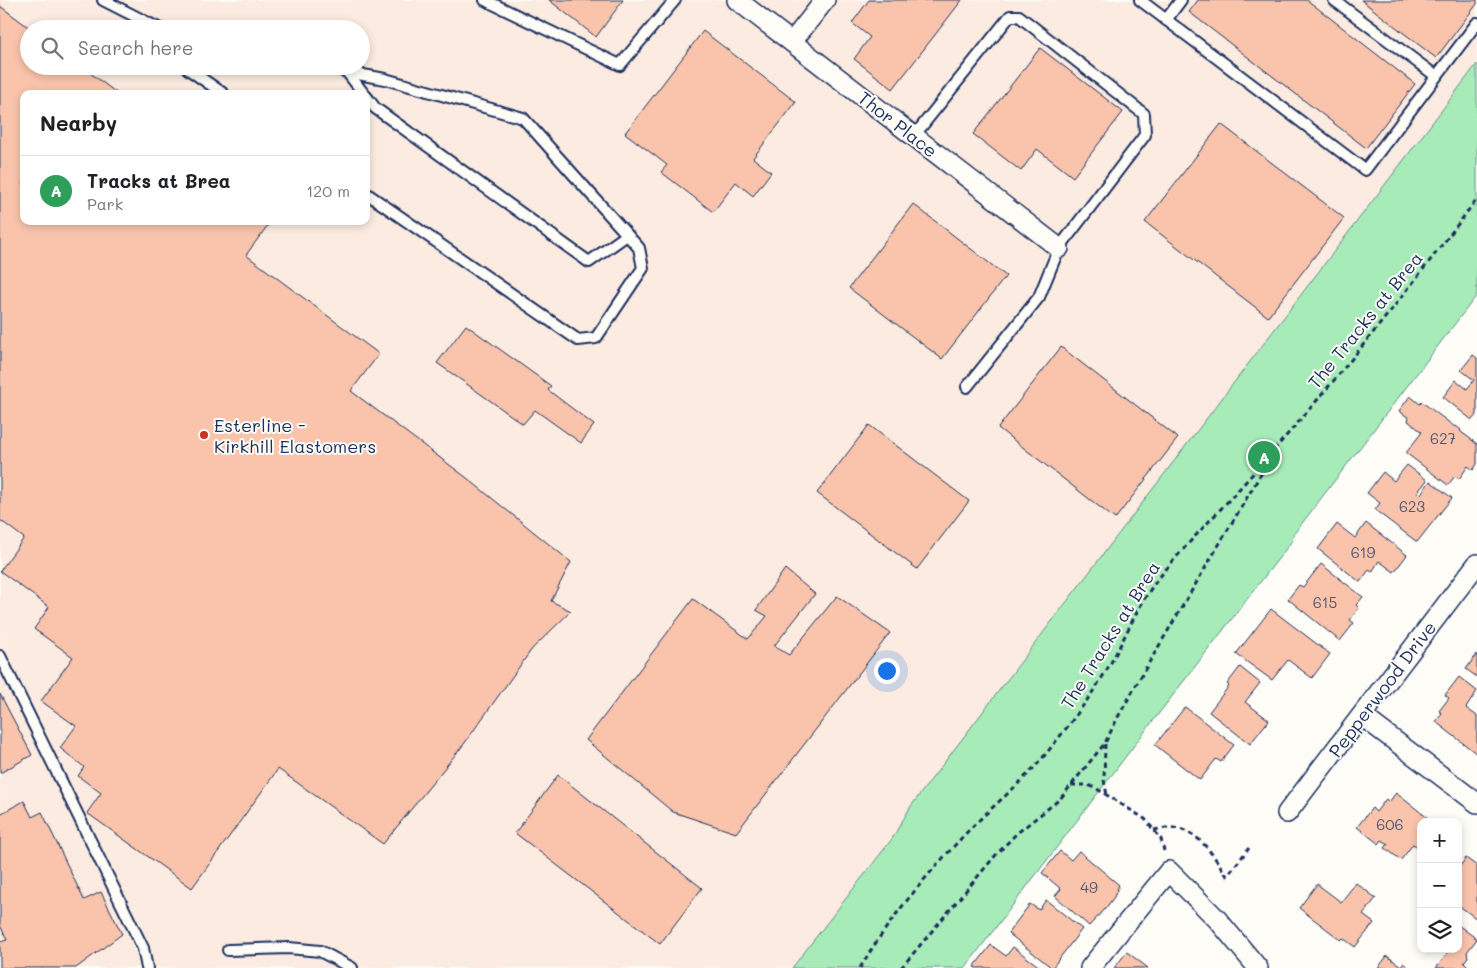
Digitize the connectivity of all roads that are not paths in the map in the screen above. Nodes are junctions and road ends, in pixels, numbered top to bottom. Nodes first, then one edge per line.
1 (103, 0) edge
2 (485, 0) edge
3 (675, 0) edge
4 (737, 0) edge
5 (825, 0) edge
6 (1140, 0) edge
7 (1181, 0) edge
8 (1334, 0) edge
9 (142, 20) edge
10 (1166, 20) junction
11 (1477, 23) edge
12 (792, 42) junction
13 (197, 75) edge
14 (349, 75) edge
15 (363, 75) edge
16 (1436, 76) junction
17 (218, 90) edge
18 (361, 90) edge
19 (370, 102) edge
20 (914, 136) junction
21 (370, 196) edge
22 (626, 234) junction
23 (1059, 248) junction
24 (967, 386) dead end
25 (1477, 564) edge
26 (0, 656) edge
27 (1362, 716) junction
28 (1477, 803) edge
29 (1287, 813) dead end
30 (228, 950) dead end
31 (147, 968) edge
32 (352, 968) edge
33 (1090, 968) edge
34 (1258, 968) edge

1 - 9 lane
2 - 3 lane
4 - 12 street, Thor Place
5 - 12 street
6 - 10 lane
7 - 10 lane
8 - 16 lane
10 - 16 lane
11 - 16 lane
12 - 20 street, Thor Place
13 - 17 lane
14 - 18 lane
15 - 22 lane
19 - 22 lane
20 - 23 street, Thor Place
20 - 23 lane
21 - 22 lane
23 - 24 lane
25 - 27 street, Pepperwood Drive
26 - 31 lane
27 - 28 street
27 - 29 street, Pepperwood Drive
30 - 32 lane
33 - 34 street

